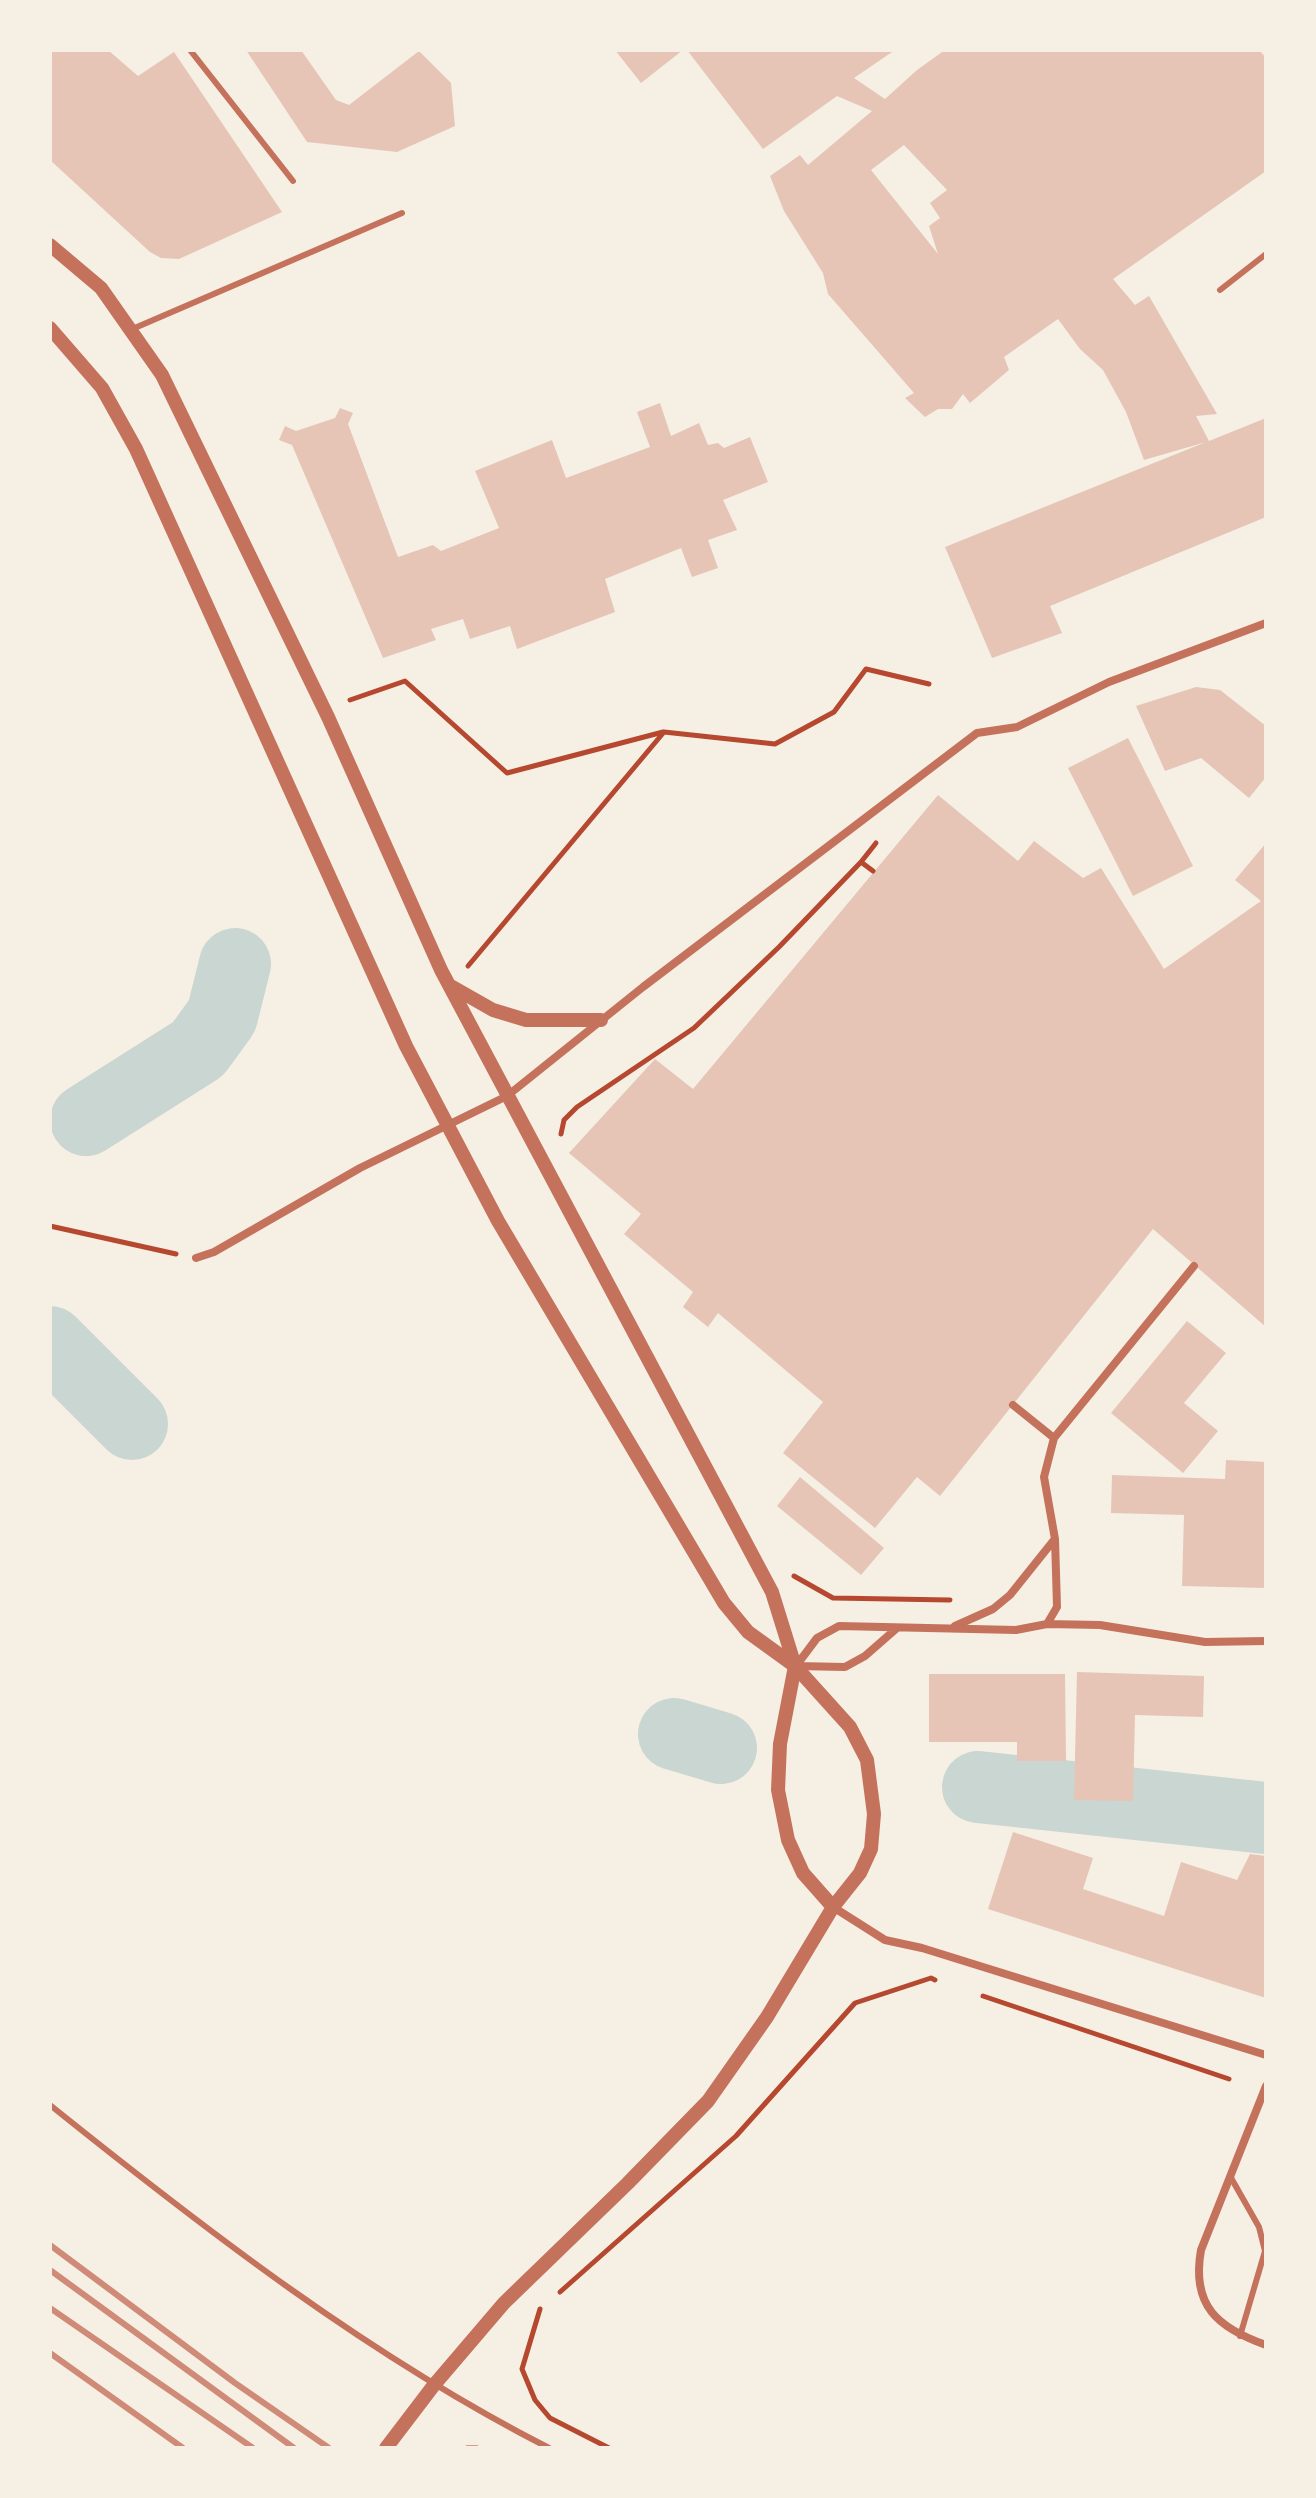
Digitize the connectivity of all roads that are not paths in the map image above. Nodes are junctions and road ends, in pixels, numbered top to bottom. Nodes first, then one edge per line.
1 (190, 50) edge
2 (293, 181) dead end
3 (402, 213) dead end
4 (50, 245) edge
5 (1266, 254) edge
6 (1220, 290) dead end
7 (50, 328) edge
8 (130, 330) junction
9 (1266, 623) edge
10 (449, 985) junction
11 (601, 1020) junction
12 (507, 1096) junction
13 (448, 1125) junction
14 (196, 1258) road end
15 (1194, 1266) dead end
16 (1013, 1405) dead end
17 (1054, 1438) junction
18 (1055, 1539) junction
19 (1047, 1624) junction
20 (952, 1627) junction
21 (898, 1628) junction
22 (1266, 1641) edge
23 (795, 1666) junction
24 (833, 1907) junction
25 (1266, 2055) edge
26 (1266, 2086) edge
27 (50, 2105) edge
28 (1230, 2176) junction
29 (1240, 2336) junction
30 (1266, 2345) edge
31 (434, 2385) junction
32 (386, 2448) edge
33 (549, 2448) edge

1 - 2 lane
3 - 8 lane
4 - 8 street
5 - 6 lane
7 - 13 street
8 - 10 street
9 - 11 street
10 - 11 street
10 - 12 street
11 - 12 street
12 - 13 street
12 - 23 street
13 - 14 street
13 - 23 street
15 - 17 street
16 - 17 street
17 - 18 street
18 - 19 street
18 - 20 street
19 - 20 street
19 - 22 street
20 - 21 street
21 - 23 street
21 - 23 street
23 - 24 street
23 - 24 street
24 - 25 street
24 - 31 street
26 - 28 street
27 - 31 lane
28 - 29 lane
28 - 29 street
29 - 30 street
31 - 32 street
31 - 33 lane

